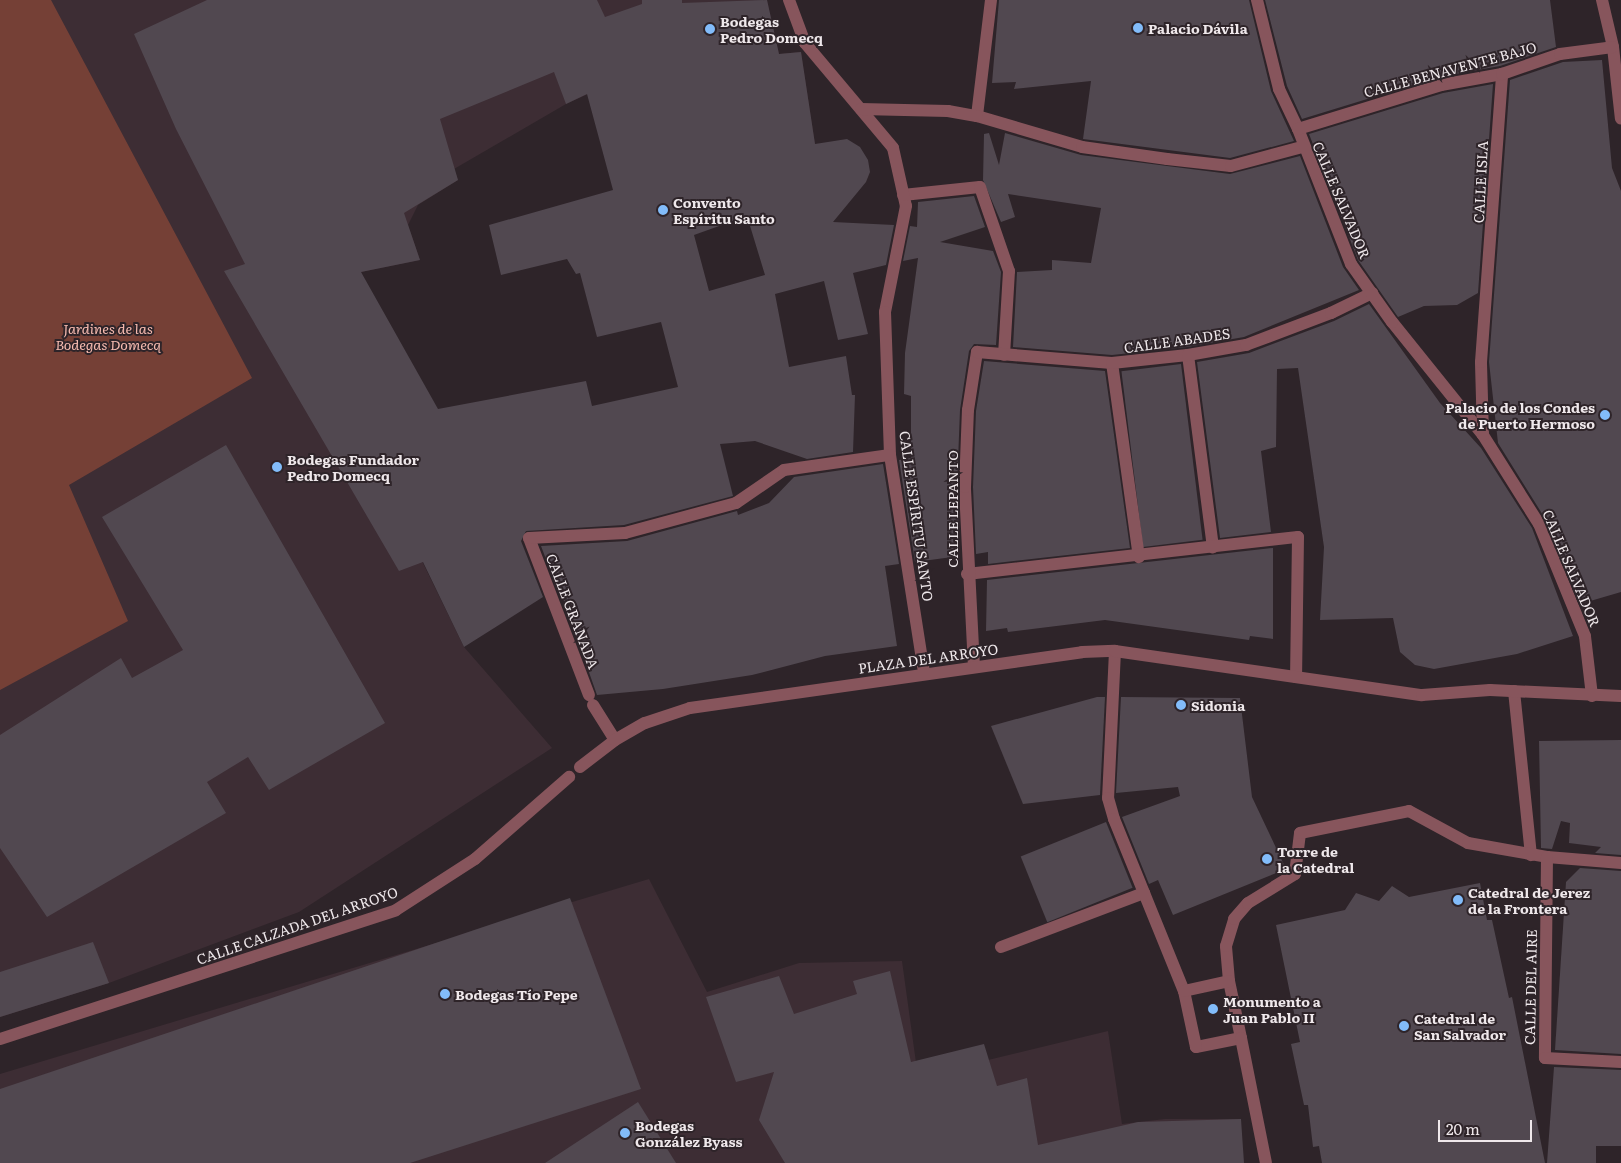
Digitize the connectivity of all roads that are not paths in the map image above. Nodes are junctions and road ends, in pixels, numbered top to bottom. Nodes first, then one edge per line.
1 (789, 0) edge
2 (991, 0) edge
3 (1257, 0) edge
4 (1602, 0) edge
5 (1617, 48) edge
6 (1502, 74) junction
7 (861, 109) junction
8 (977, 116) junction
9 (1621, 119) edge
10 (1298, 129) junction
11 (1302, 147) junction
12 (903, 195) junction
13 (1488, 291) joint
14 (1372, 293) junction
15 (977, 352) joint
16 (1004, 355) junction
17 (1188, 355) junction
18 (1112, 363) junction
19 (1484, 435) junction
20 (890, 455) junction
21 (1213, 547) junction
22 (1139, 557) junction
23 (967, 574) junction
24 (1115, 651) junction
25 (974, 666) junction
26 (924, 672) junction
27 (1296, 676) junction
28 (1514, 691) junction
29 (1592, 696) junction
30 (1621, 696) edge
31 (615, 740) junction
32 (580, 768) dead end
33 (569, 777) dead end
34 (1531, 855) junction
35 (1547, 857) junction
36 (1621, 863) edge
37 (1144, 893) junction
38 (1001, 947) dead end
39 (1229, 981) junction
40 (1184, 990) junction
41 (1241, 1038) junction
42 (0, 1039) edge
43 (1621, 1062) edge
44 (1266, 1163) edge

1 - 7 street, CALLE ESPÍRITU SANTO
2 - 8 street
3 - 10 street, CALLE SALVADOR
4 - 5 street
5 - 6 street, CALLE BENAVENTE BAJO
5 - 9 street
6 - 10 street, CALLE BENAVENTE BAJO
6 - 13 street, CALLE ISLA
7 - 8 street
7 - 12 street, CALLE ESPÍRITU SANTO
8 - 11 street
10 - 11 street, CALLE SALVADOR
11 - 14 street, CALLE SALVADOR
12 - 16 street
12 - 20 street, CALLE ESPÍRITU SANTO
13 - 19 street, CALLE SALVADOR
14 - 17 street, CALLE ABADES
14 - 19 street, CALLE SALVADOR
15 - 16 street, CALLE ABADES
15 - 23 street, CALLE LEPANTO
16 - 18 street, CALLE ABADES
17 - 18 street, CALLE ABADES
17 - 21 street
18 - 22 street
19 - 29 street, CALLE SALVADOR
20 - 26 street, CALLE ESPÍRITU SANTO
20 - 31 street, CALLE GRANADA
21 - 22 street
21 - 27 street
22 - 23 street
23 - 25 street, CALLE LEPANTO
24 - 25 street, PLAZA DEL ARROYO
24 - 27 street, PLAZA DEL ARROYO
24 - 37 street
25 - 26 street, PLAZA DEL ARROYO
26 - 31 street, PLAZA DEL ARROYO
27 - 28 street, PLAZA DEL ARROYO
28 - 29 street, PLAZA DEL ARROYO
28 - 34 street
29 - 30 street, PLAZA DEL ARROYO
31 - 32 street, PLAZA DEL ARROYO
33 - 42 street, CALLE CALZADA DEL ARROYO
34 - 35 street
34 - 39 street
35 - 36 street
35 - 43 street, CALLE DEL AIRE
37 - 38 street
37 - 40 street
39 - 40 street
39 - 41 street
40 - 41 street
41 - 44 street

